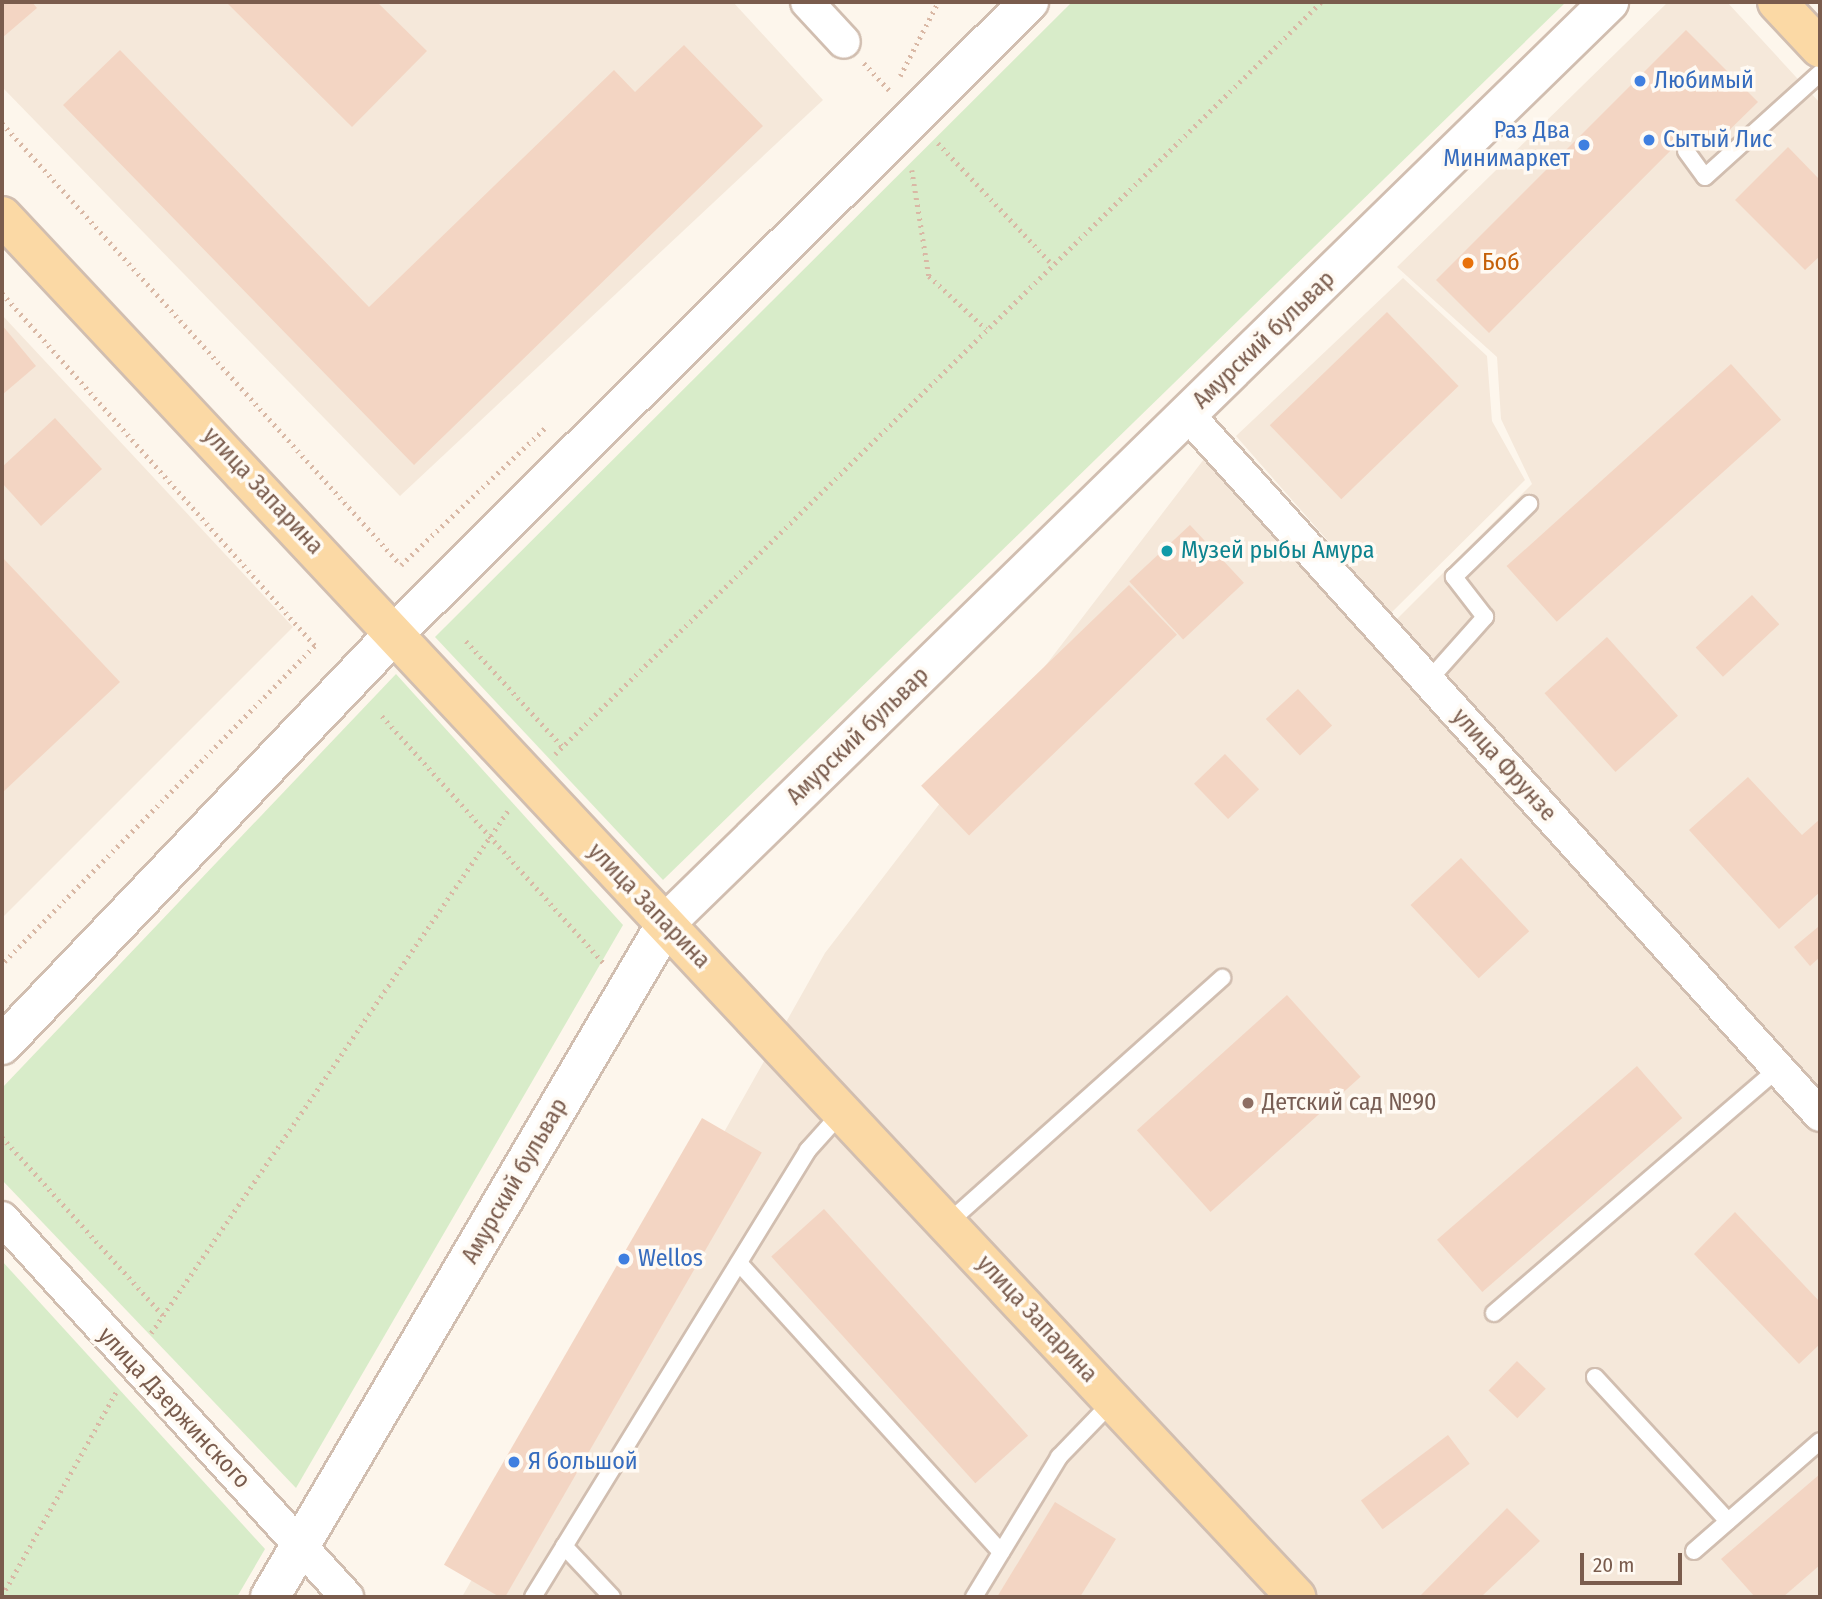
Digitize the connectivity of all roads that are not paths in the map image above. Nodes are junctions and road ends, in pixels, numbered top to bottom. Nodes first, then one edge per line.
1 (807, 2) edge
2 (1029, 2) edge
3 (1609, 2) edge
4 (1777, 2) edge
5 (844, 42) dead end
6 (1820, 48) edge
7 (1820, 73) edge
8 (1686, 151) dead end
9 (2, 216) edge
10 (1188, 415) junction
11 (1529, 504) dead end
12 (396, 632) junction
13 (1428, 681) junction
14 (667, 922) junction
15 (1222, 978) dead end
16 (2, 1045) edge
17 (1778, 1069) junction
18 (843, 1111) junction
19 (1820, 1115) edge
20 (2, 1218) edge
21 (948, 1223) junction
22 (739, 1263) junction
23 (1494, 1313) dead end
24 (1595, 1377) dead end
25 (1113, 1401) junction
26 (1820, 1441) edge
27 (1728, 1521) junction
28 (301, 1545) junction
29 (564, 1546) junction
30 (1694, 1551) dead end
31 (1001, 1552) junction
32 (270, 1597) edge
33 (347, 1597) edge
34 (533, 1597) edge
35 (612, 1597) edge
36 (974, 1597) edge
37 (1296, 1597) edge

1 - 5 street
2 - 12 street
3 - 10 street, Амурский бульвар
4 - 6 main road
7 - 8 lane
9 - 12 main road, улица Запарина
10 - 13 street, улица Фрунзе
10 - 14 street, Амурский бульвар
11 - 13 lane
12 - 14 main road, улица Запарина
12 - 16 street
13 - 17 street, улица Фрунзе
14 - 18 main road, улица Запарина
14 - 28 street, Амурский бульвар
15 - 21 lane
17 - 19 street, улица Фрунзе
17 - 23 lane
18 - 21 main road, улица Запарина
18 - 22 lane
20 - 28 street, улица Дзержинского
21 - 25 main road, улица Запарина
22 - 29 lane
22 - 31 lane
24 - 27 lane
25 - 31 lane
25 - 37 main road, улица Запарина
26 - 27 lane
27 - 30 lane
28 - 32 street, Амурский бульвар
28 - 33 street, улица Дзержинского
29 - 34 lane
29 - 35 lane
31 - 36 lane

